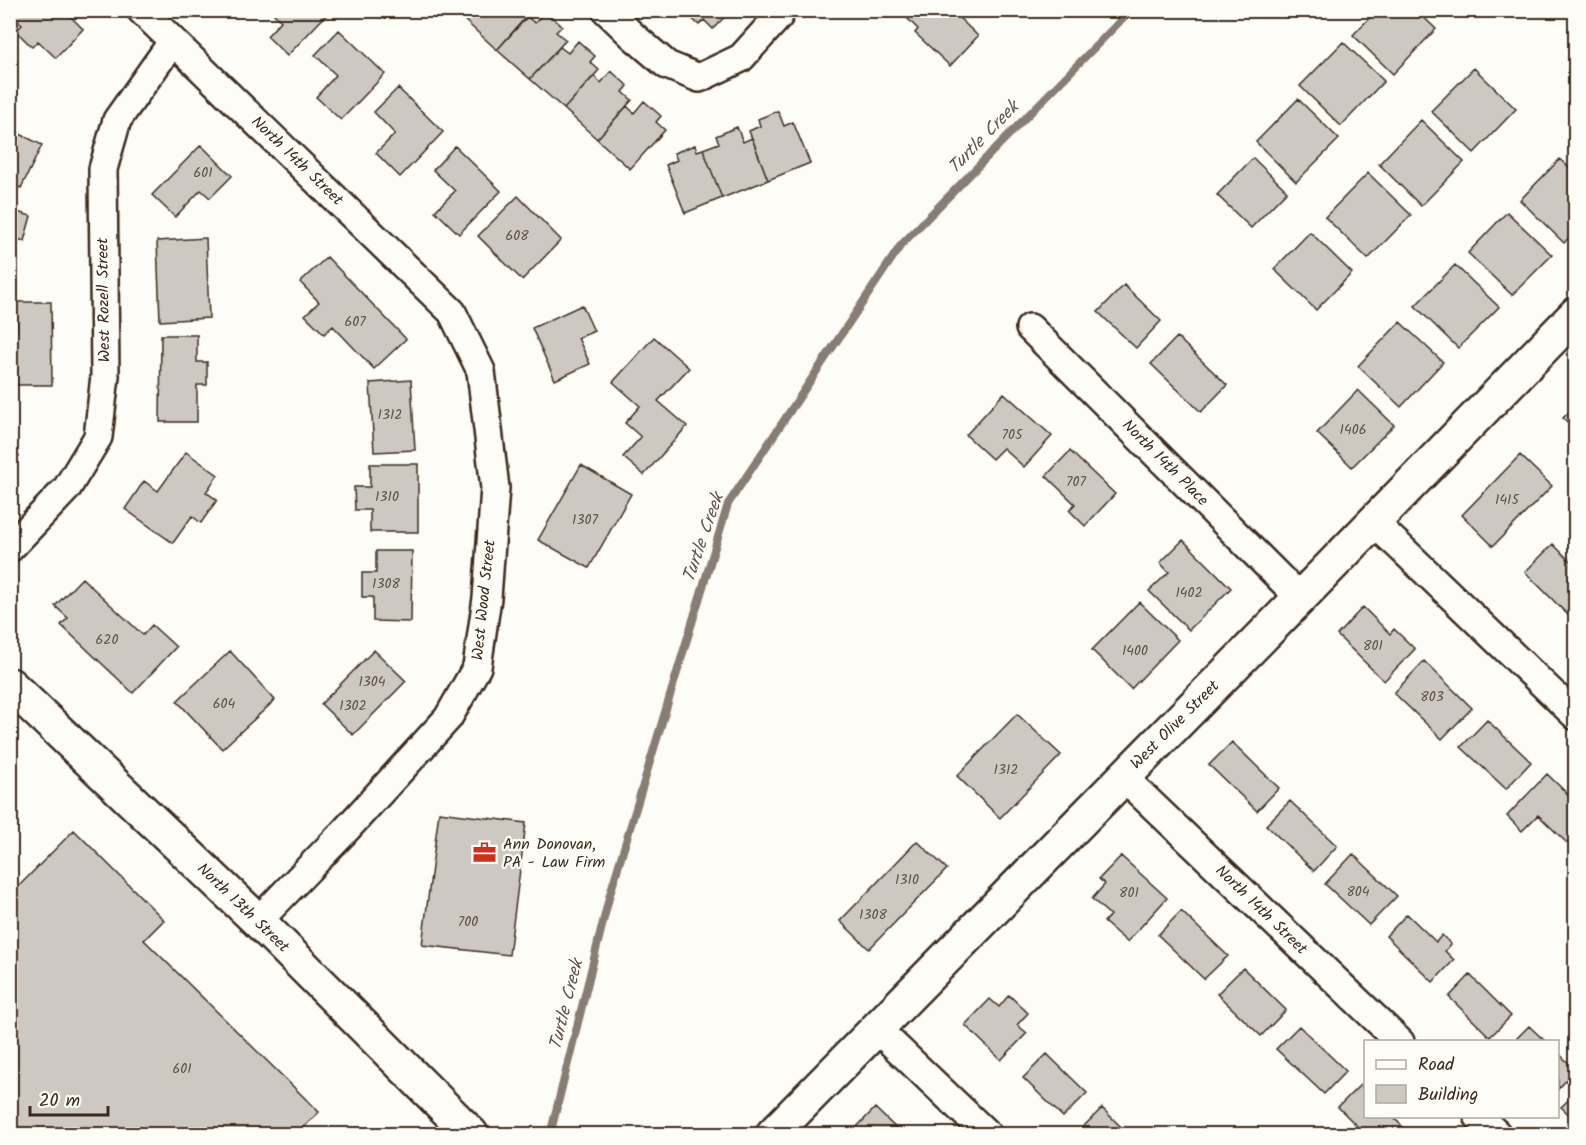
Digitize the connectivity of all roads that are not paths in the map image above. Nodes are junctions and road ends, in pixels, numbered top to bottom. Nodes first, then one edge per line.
1 (141, 10) edge
2 (606, 10) edge
3 (781, 10) edge
4 (173, 41) junction
5 (452, 312) joint
6 (1575, 314) edge
7 (1030, 328) dead end
8 (1373, 522) junction
9 (10, 548) edge
10 (1300, 598) junction
11 (10, 685) edge
12 (1575, 716) edge
13 (1124, 777) junction
14 (258, 921) junction
15 (877, 1029) junction
16 (1399, 1040) edge
17 (1480, 1118) edge
18 (471, 1134) edge
19 (773, 1134) edge
20 (987, 1134) edge
21 (1497, 1134) edge

1 - 4 street, North 14th Street
2 - 3 street
4 - 5 street, North 14th Street
4 - 9 street, West Rozell Street
5 - 14 street, West Wood Street
6 - 8 main road, West Olive Street
7 - 10 street, North 14th Place
8 - 10 main road, West Olive Street
8 - 12 street
10 - 13 main road, West Olive Street
11 - 14 main road, North 13th Street
13 - 15 main road, West Olive Street
13 - 16 street, North 14th Street
14 - 18 main road, North 13th Street
15 - 19 main road, West Olive Street
15 - 20 street
17 - 21 street

